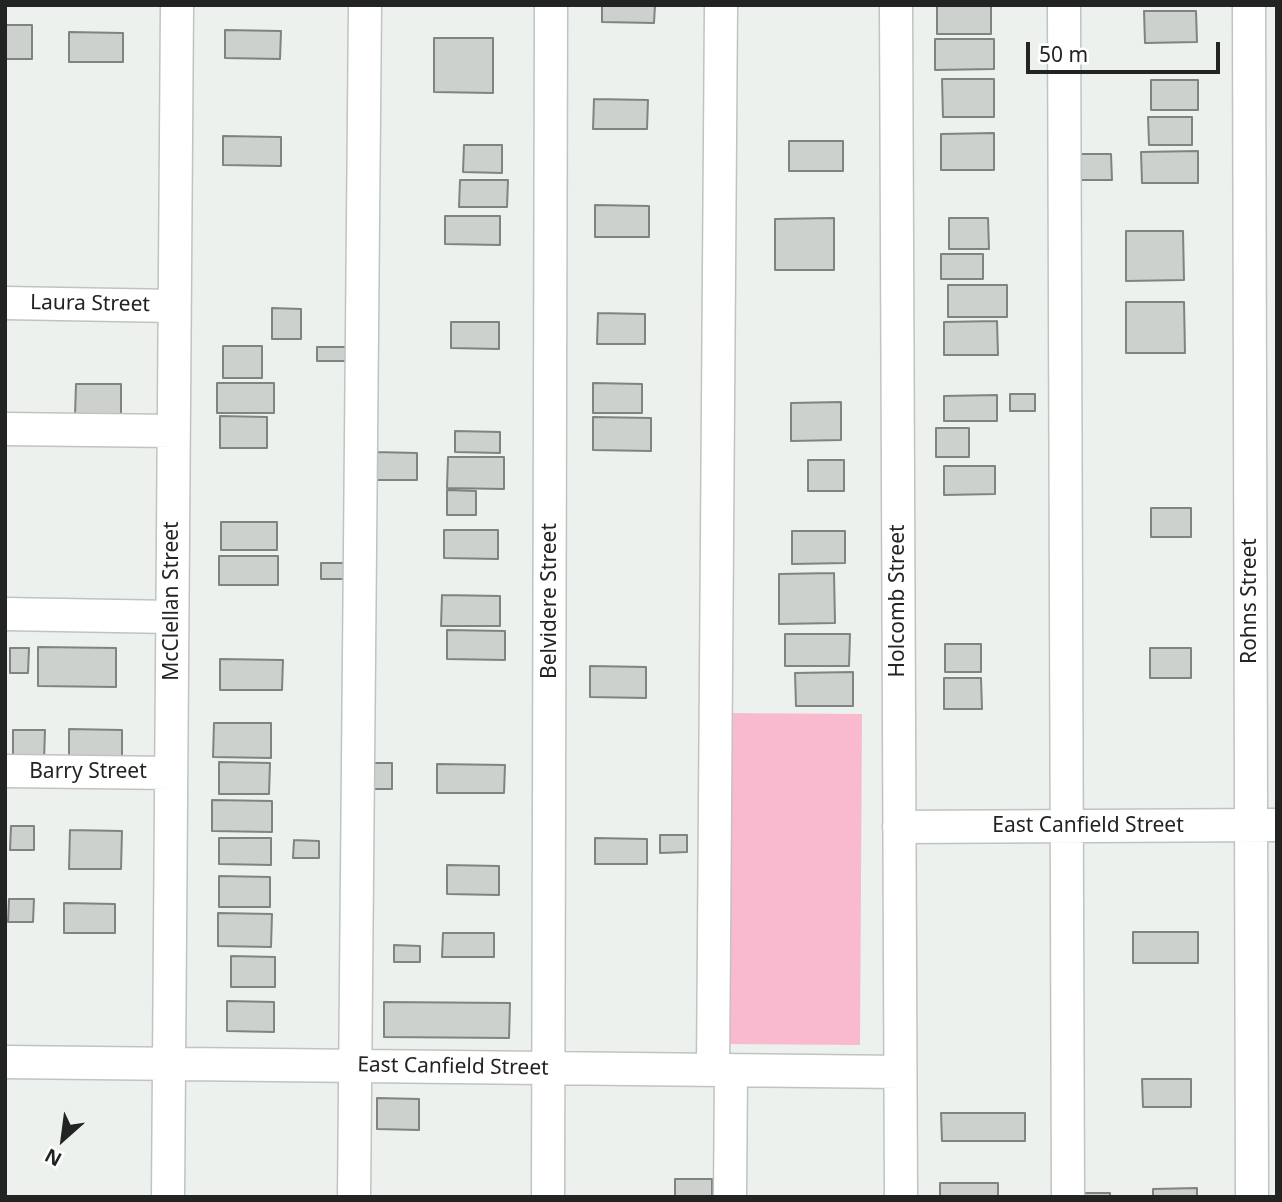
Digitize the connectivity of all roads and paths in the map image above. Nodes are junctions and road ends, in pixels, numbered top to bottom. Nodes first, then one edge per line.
1 (177, 5) edge
2 (365, 5) edge
3 (551, 5) edge
4 (721, 5) edge
5 (896, 5) edge
6 (1064, 5) edge
7 (1249, 5) edge
8 (1263, 186) edge
9 (5, 303) edge
10 (174, 306) junction
11 (1263, 337) edge
12 (5, 429) edge
13 (173, 431) junction
14 (1263, 502) edge
15 (5, 614) edge
16 (172, 617) junction
17 (1264, 655) edge
18 (5, 771) edge
19 (170, 773) junction
20 (1264, 825) edge
21 (1068, 826) junction
22 (899, 827) junction
23 (1264, 996) edge
24 (5, 1062) edge
25 (169, 1063) junction
26 (355, 1066) junction
27 (549, 1068) junction
28 (722, 1070) junction
29 (900, 1072) junction
30 (1264, 1150) edge
31 (167, 1197) edge
32 (354, 1197) edge
33 (548, 1197) edge
34 (730, 1197) edge
35 (901, 1197) edge
36 (1068, 1197) edge
37 (1252, 1197) edge

1 - 10 street, McClellan Street
2 - 26 street
3 - 27 street, Belvidere Street
4 - 28 street
5 - 22 street, Holcomb Street
6 - 21 street
7 - 8 street, Rohns Street
8 - 11 street, Rohns Street
9 - 10 street, Laura Street
10 - 13 street, McClellan Street
11 - 14 street, Rohns Street
12 - 13 street
13 - 16 street, McClellan Street
14 - 17 street, Rohns Street
15 - 16 street
16 - 19 street, McClellan Street
17 - 20 street, Rohns Street
18 - 19 street, Barry Street
19 - 25 street, McClellan Street
20 - 21 street, East Canfield Street
20 - 23 street, Rohns Street
21 - 22 street, East Canfield Street
21 - 36 street
22 - 29 street, Holcomb Street
23 - 30 street, Rohns Street
24 - 25 street, East Canfield Street
25 - 26 street, East Canfield Street
25 - 31 street, McClellan Street
26 - 27 street, East Canfield Street
26 - 32 street
27 - 28 street, East Canfield Street
27 - 33 street, Belvidere Street
28 - 29 street, East Canfield Street
28 - 34 street
29 - 35 street, Holcomb Street
30 - 37 street, Rohns Street

